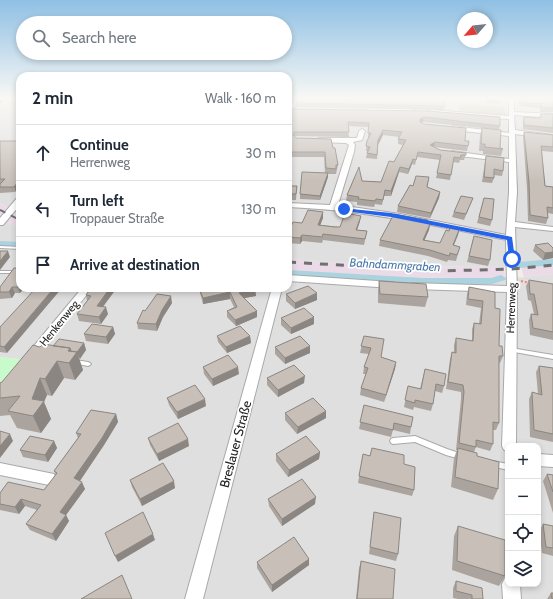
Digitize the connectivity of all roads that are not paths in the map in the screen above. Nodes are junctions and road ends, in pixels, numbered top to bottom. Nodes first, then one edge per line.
1 (512, 126) edge
2 (447, 128) edge
3 (362, 131) dead end
4 (512, 134) junction
5 (553, 137) edge
6 (311, 140) edge
7 (349, 142) junction
8 (448, 153) edge
9 (513, 161) junction
10 (292, 204) edge
11 (16, 205) edge
12 (332, 208) junction
13 (0, 223) edge
14 (511, 224) junction
15 (553, 229) edge
16 (510, 238) junction
17 (0, 248) edge
18 (16, 248) edge
19 (0, 272) edge
20 (16, 272) edge
21 (292, 278) edge
22 (512, 285) junction
23 (84, 292) edge
24 (276, 292) edge
25 (510, 350) junction
26 (553, 358) edge
27 (67, 361) edge
28 (25, 364) edge
29 (88, 364) dead end
30 (393, 441) dead end
31 (509, 443) edge
32 (469, 458) edge
33 (541, 460) edge
34 (553, 461) edge
35 (485, 462) edge
36 (505, 466) edge
37 (0, 469) edge
38 (49, 479) dead end
39 (511, 587) edge
40 (194, 599) edge
41 (512, 599) edge

1 - 4 street, Herrenweg
2 - 4 street
3 - 7 street
4 - 5 street
4 - 9 street, Herrenweg
6 - 7 street
7 - 12 street
8 - 9 street
9 - 14 street, Herrenweg
10 - 12 street
11 - 13 street
12 - 16 street
14 - 15 street
14 - 16 street, Herrenweg
16 - 22 street, Herrenweg
17 - 18 lane
19 - 20 lane
21 - 22 street
22 - 25 street, Herrenweg
23 - 28 street, Henkenweg
24 - 40 street, Breslauer Straße
25 - 26 lane
25 - 31 street, Herrenweg
27 - 29 lane
30 - 32 lane
33 - 34 street
35 - 36 lane
37 - 38 street
39 - 41 street

